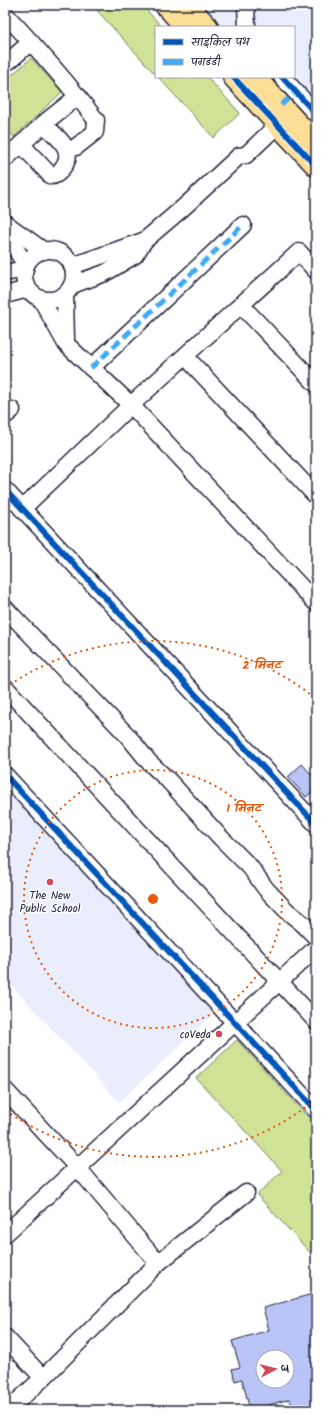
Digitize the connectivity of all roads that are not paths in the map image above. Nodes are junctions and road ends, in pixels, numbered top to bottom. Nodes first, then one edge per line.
1 (246, 5) edge
2 (180, 12) edge
3 (7, 21) edge
4 (206, 26) edge
5 (247, 26) edge
6 (31, 42) junction
7 (9, 60) dead end
8 (234, 78) edge
9 (256, 78) edge
10 (283, 78) edge
11 (78, 96) junction
12 (316, 114) edge
13 (280, 116) junction
14 (43, 124) junction
15 (316, 143) edge
16 (21, 144) junction
17 (76, 147) dead end
18 (5, 159) edge
19 (316, 166) edge
20 (5, 223) edge
21 (242, 225) dead end
22 (5, 233) edge
23 (144, 241) junction
24 (44, 251) junction
25 (72, 266) junction
26 (26, 267) junction
27 (316, 271) edge
28 (5, 273) edge
29 (28, 289) junction
30 (68, 290) junction
31 (5, 294) edge
32 (41, 299) junction
33 (241, 304) junction
34 (66, 344) junction
35 (185, 356) junction
36 (91, 368) junction
37 (316, 384) edge
38 (131, 405) junction
39 (5, 490) edge
40 (316, 496) edge
41 (22, 509) junction
42 (316, 603) edge
43 (5, 608) edge
44 (5, 687) edge
45 (5, 775) edge
46 (316, 824) edge
47 (316, 937) edge
48 (316, 948) edge
49 (280, 981) junction
50 (316, 1021) edge
51 (235, 1023) junction
52 (5, 1090) edge
53 (316, 1110) edge
54 (78, 1168) junction
55 (246, 1193) dead end
56 (5, 1234) edge
57 (158, 1264) junction
58 (5, 1337) edge
59 (43, 1378) junction
60 (8, 1410) edge

1 - 5 street
2 - 4 main road
3 - 6 street
6 - 7 street
6 - 11 street
8 - 13 main road
9 - 13 main road
10 - 12 street
11 - 14 street
11 - 17 street
13 - 15 main road
13 - 19 main road
13 - 23 street
14 - 16 street
14 - 16 street
16 - 18 street
20 - 24 street
21 - 36 street
22 - 26 street
23 - 25 street
23 - 30 street
24 - 25 street
24 - 26 street
25 - 30 street
26 - 28 street
26 - 29 street
27 - 33 street
29 - 31 street
29 - 32 street
30 - 32 street
30 - 34 street
32 - 34 street
33 - 35 street
33 - 37 street
34 - 36 street
35 - 38 street
35 - 40 street
36 - 38 street
38 - 41 street
38 - 42 street
39 - 41 street
41 - 46 street
43 - 47 street
44 - 49 street
45 - 51 street
48 - 49 street
49 - 50 street
49 - 51 street
51 - 53 street
51 - 54 street
52 - 54 street
54 - 56 street
54 - 57 street
55 - 57 street
57 - 59 street
58 - 59 street
59 - 60 street

